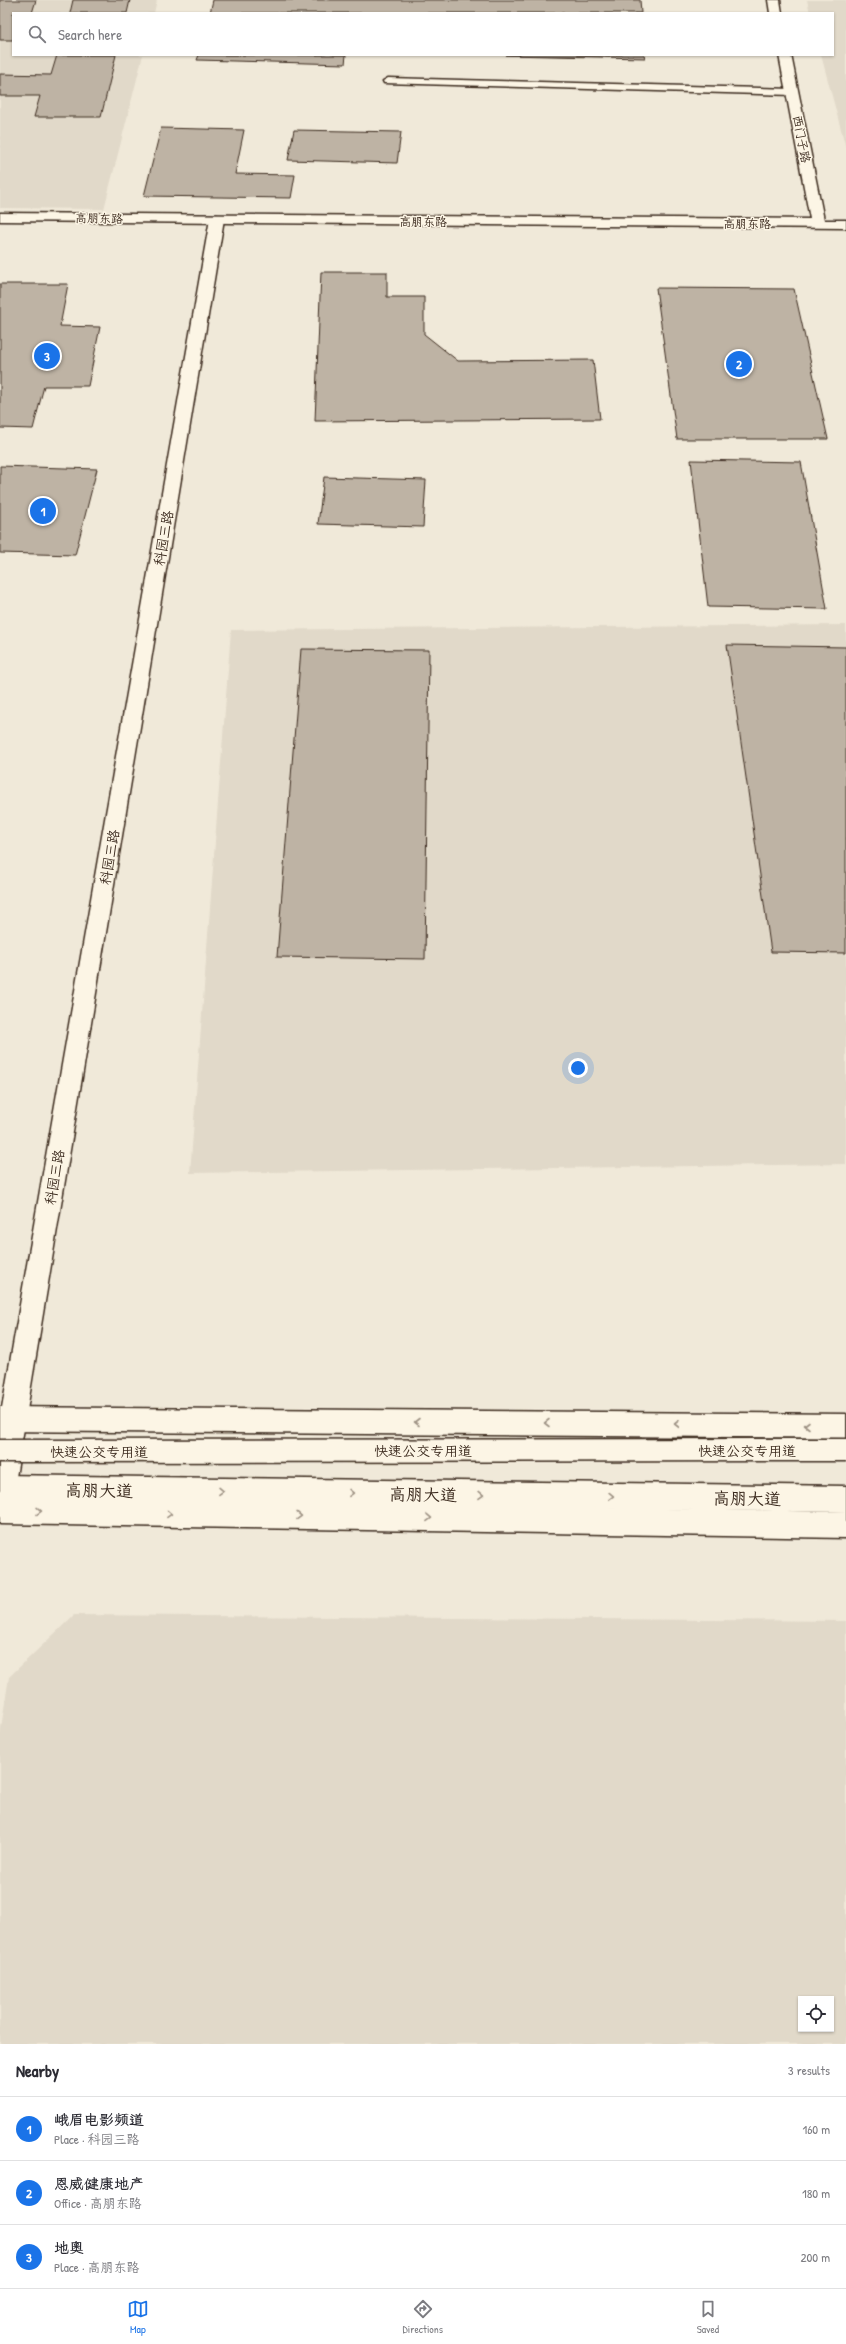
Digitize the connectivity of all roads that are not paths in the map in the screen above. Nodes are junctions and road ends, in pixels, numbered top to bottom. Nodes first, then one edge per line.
1 (774, 0) edge
2 (776, 12) edge
3 (785, 56) edge
4 (388, 81) dead end
5 (793, 92) junction
6 (0, 216) edge
7 (217, 219) junction
8 (818, 224) junction
9 (846, 224) edge
10 (7, 1419) edge
11 (846, 1426) edge
12 (846, 1450) edge
13 (0, 1451) edge
14 (0, 1494) edge
15 (846, 1500) edge
16 (846, 1526) edge

1 - 2 main road
3 - 5 main road, 西门子路
4 - 5 lane
5 - 8 main road, 西门子路
6 - 7 main road, 高朋东路
7 - 8 main road, 高朋东路
7 - 10 main road, 科园三路
8 - 9 main road, 高朋东路
11 -> 10 main road
10 - 14 main road, 科园三路
12 - 13 lane, 快速公交专用道, bridge
14 -> 15 main road, 高朋大道
14 -> 16 main road

